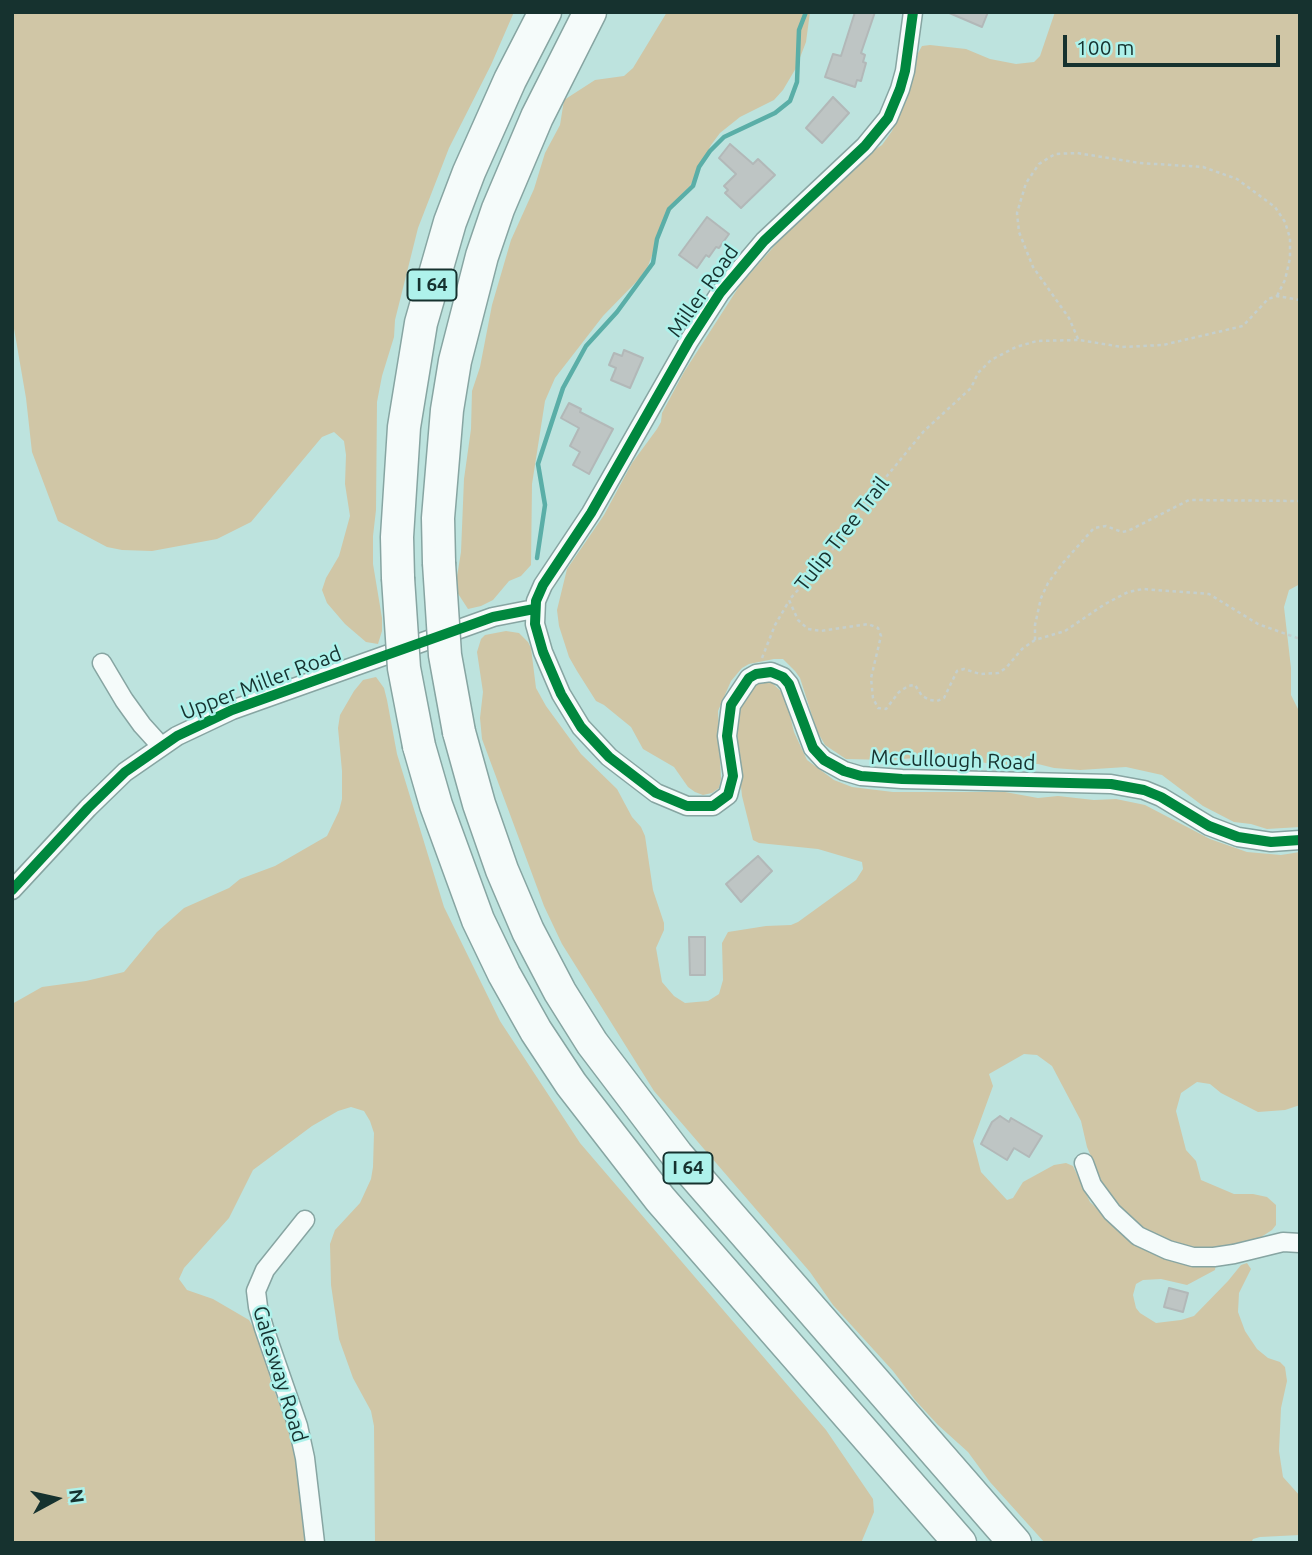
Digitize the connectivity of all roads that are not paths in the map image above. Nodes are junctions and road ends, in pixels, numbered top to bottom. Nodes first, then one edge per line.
1 (545, 12) edge
2 (590, 12) edge
3 (913, 12) edge
4 (534, 610) junction
5 (102, 663) dead end
6 (162, 746) junction
7 (1300, 840) edge
8 (12, 890) edge
9 (1084, 1163) dead end
10 (305, 1220) dead end
11 (1300, 1243) edge
12 (315, 1543) edge
13 (960, 1543) edge
14 (1015, 1543) edge

1 - 13 highway, I 64, bridge
2 - 14 highway, I 64, bridge
3 - 4 street, Miller Road
4 - 6 street, Upper Miller Road
4 - 7 street, McCullough Road
5 - 6 street
6 - 8 street, Upper Miller Road
9 - 11 street
10 - 12 street, Galesway Road

